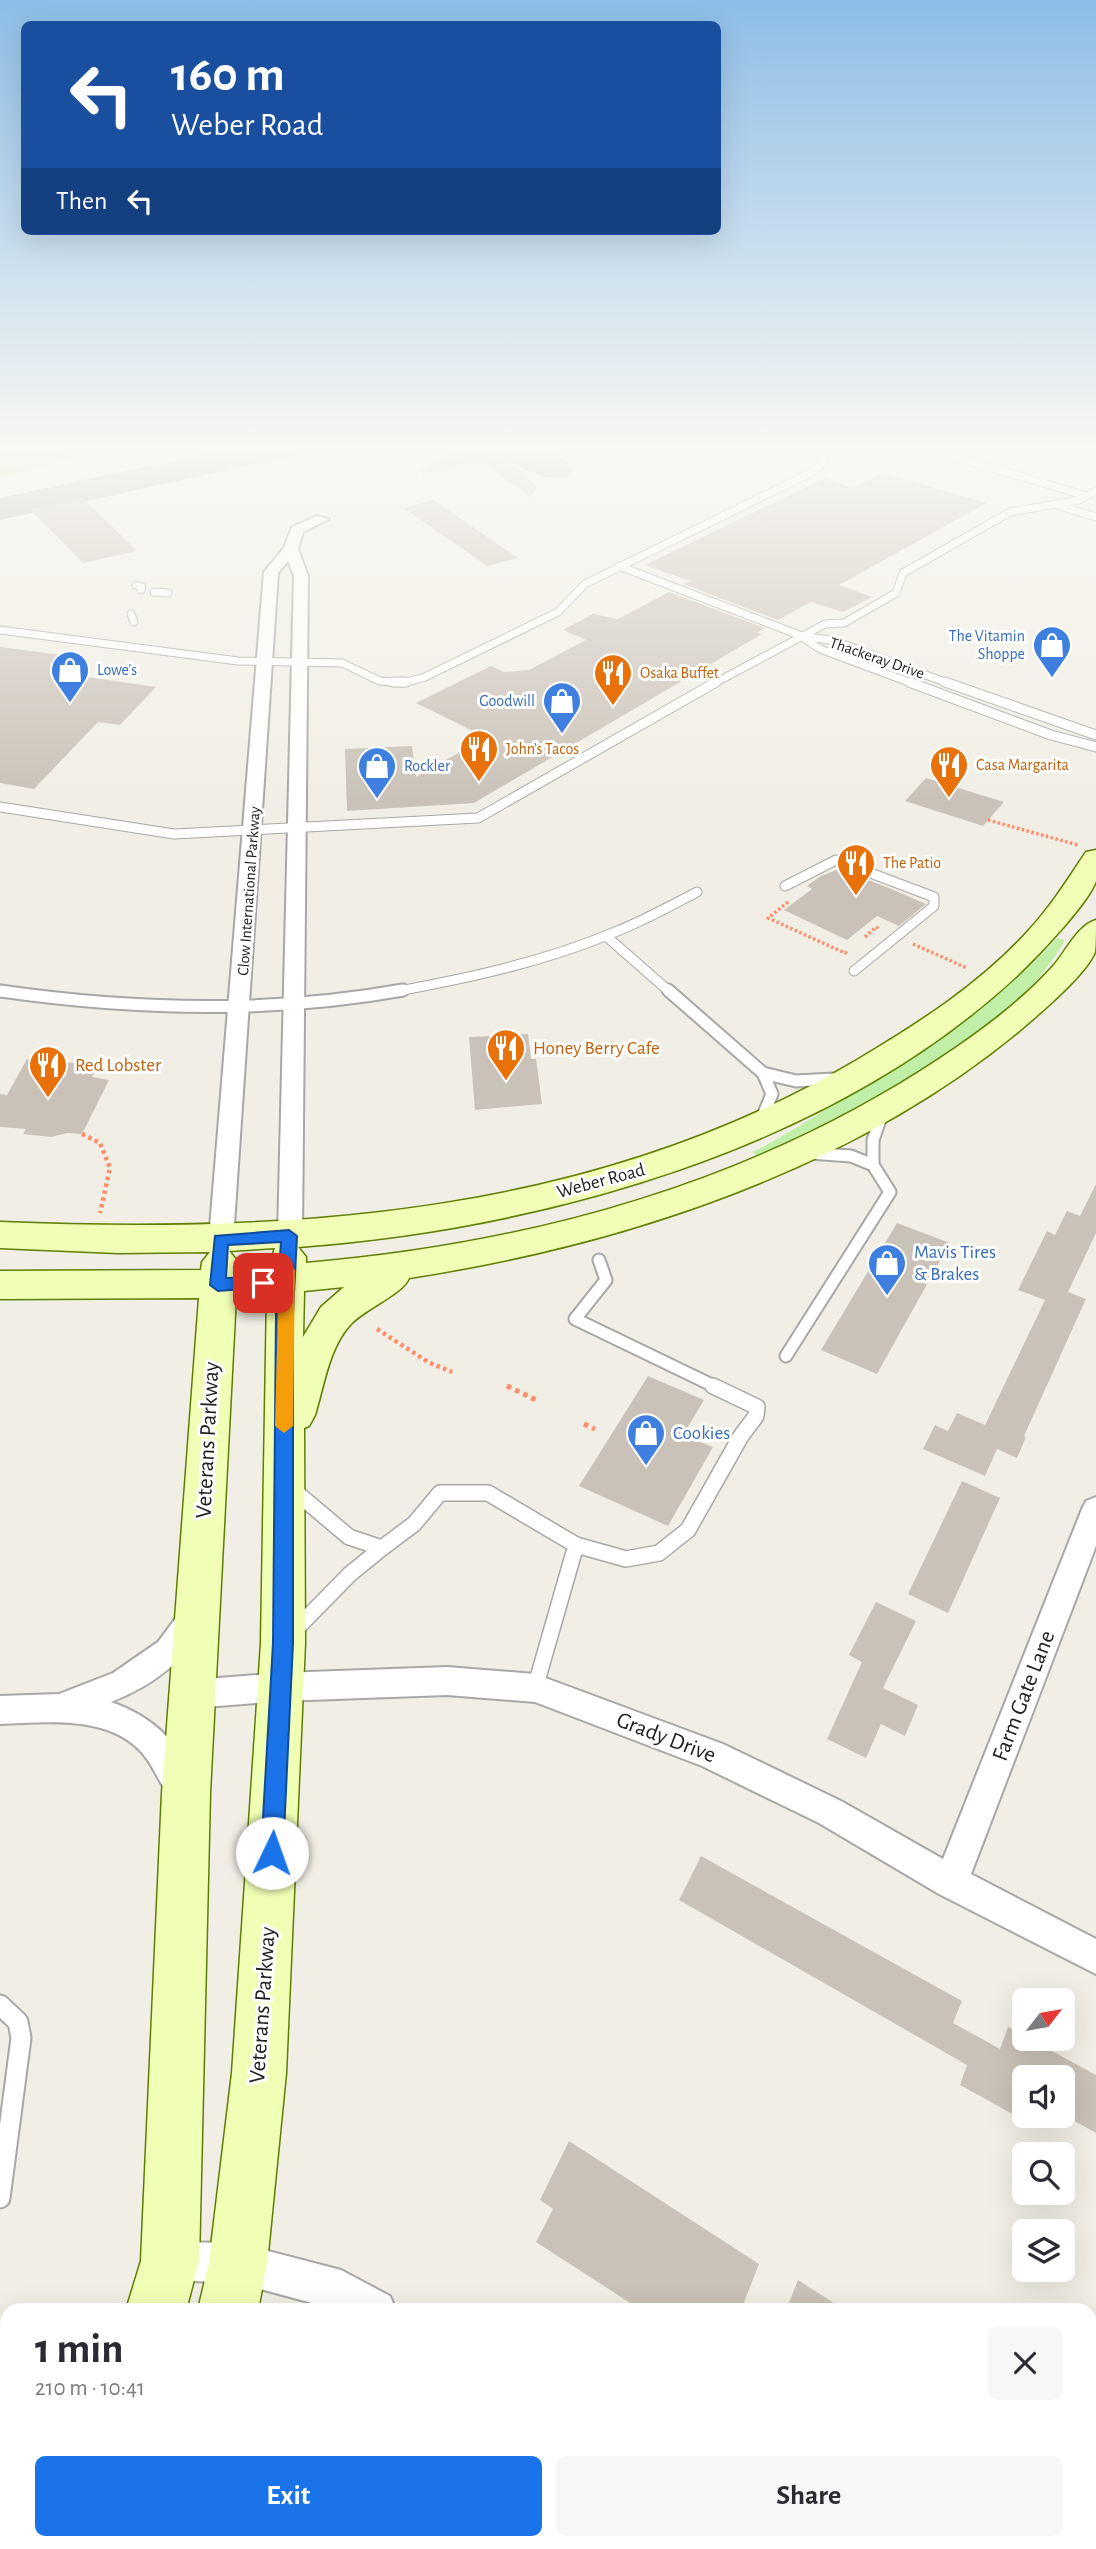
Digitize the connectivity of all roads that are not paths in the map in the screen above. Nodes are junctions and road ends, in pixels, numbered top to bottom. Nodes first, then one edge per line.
1 (279, 563) edge
2 (296, 563) edge
3 (625, 563) edge
4 (921, 563) edge
5 (619, 566) junction
6 (154, 592) dead end
7 (167, 593) dead end
8 (0, 630) edge
9 (802, 636) junction
10 (265, 660) junction
11 (297, 660) junction
12 (1096, 735) edge
13 (1096, 747) edge
14 (0, 807) edge
15 (295, 827) junction
16 (254, 829) junction
17 (1089, 852) edge
18 (785, 887) dead end
19 (697, 892) dead end
20 (1096, 929) edge
21 (606, 936) junction
22 (854, 971) dead end
23 (0, 991) edge
24 (293, 1001) junction
25 (240, 1004) junction
26 (763, 1073) junction
27 (863, 1076) junction
28 (883, 1110) junction
29 (739, 1136) junction
30 (802, 1152) junction
31 (873, 1165) junction
32 (0, 1235) edge
33 (289, 1236) junction
34 (221, 1240) junction
35 (599, 1260) dead end
36 (423, 1266) junction
37 (286, 1282) junction
38 (0, 1285) edge
39 (218, 1285) junction
40 (786, 1356) dead end
41 (284, 1467) junction
42 (1096, 1509) edge
43 (576, 1545) junction
44 (382, 1548) junction
45 (200, 1607) junction
46 (282, 1665) junction
47 (535, 1688) junction
48 (193, 1694) junction
49 (62, 1708) junction
50 (0, 1710) edge
51 (186, 1793) junction
52 (951, 1882) junction
53 (1096, 1957) edge
54 (0, 2005) edge
55 (0, 2198) edge
56 (163, 2286) edge
57 (233, 2287) edge
58 (364, 2303) edge

1 - 10 street, Clow International Parkway
2 - 11 street
3 - 5 lane
4 - 9 lane
5 - 9 lane, Thackeray Drive
5 - 11 lane
6 - 7 lane
8 - 10 lane
9 - 12 lane, Thackeray Drive
9 - 13 lane
9 - 15 lane
10 - 11 lane
10 - 16 street, Clow International Parkway
11 - 15 street
14 - 16 lane
15 - 16 lane
15 - 24 street
16 - 25 street, Clow International Parkway
17 - 27 main road, Weber Road
18 - 22 lane
19 - 21 lane
20 - 28 main road
21 - 24 lane
21 - 26 lane
23 - 25 lane
24 - 25 lane
24 - 33 street
25 - 34 street, Clow International Parkway
26 - 27 lane
26 - 29 lane
27 - 29 main road, Weber Road
28 - 30 main road
28 - 31 lane
29 - 33 main road, Weber Road
30 - 31 lane
30 - 36 main road
31 - 40 lane
32 - 34 main road, Weber Road
33 - 34 main road, Weber Road
33 - 37 main road, Veterans Parkway
34 - 39 main road, Veterans Parkway
35 - 43 lane
36 - 37 main road
36 - 41 main road
37 - 39 main road
37 - 41 main road, Veterans Parkway
38 - 39 main road
39 - 45 main road, Veterans Parkway
41 - 44 lane
41 - 46 main road, Veterans Parkway
42 - 52 street, Farm Gate Lane
43 - 44 lane
43 - 47 lane
44 - 46 lane
45 - 48 main road, Veterans Parkway
45 - 49 street
46 - 47 street, Grady Drive
46 - 48 street, Grady Drive
46 - 57 main road, Veterans Parkway
47 - 52 street, Grady Drive
48 - 51 main road, Veterans Parkway
49 - 50 street
49 - 51 street
51 - 56 main road, Veterans Parkway
52 - 53 street, Grady Drive
54 - 55 lane
56 - 57 street
57 - 58 street

